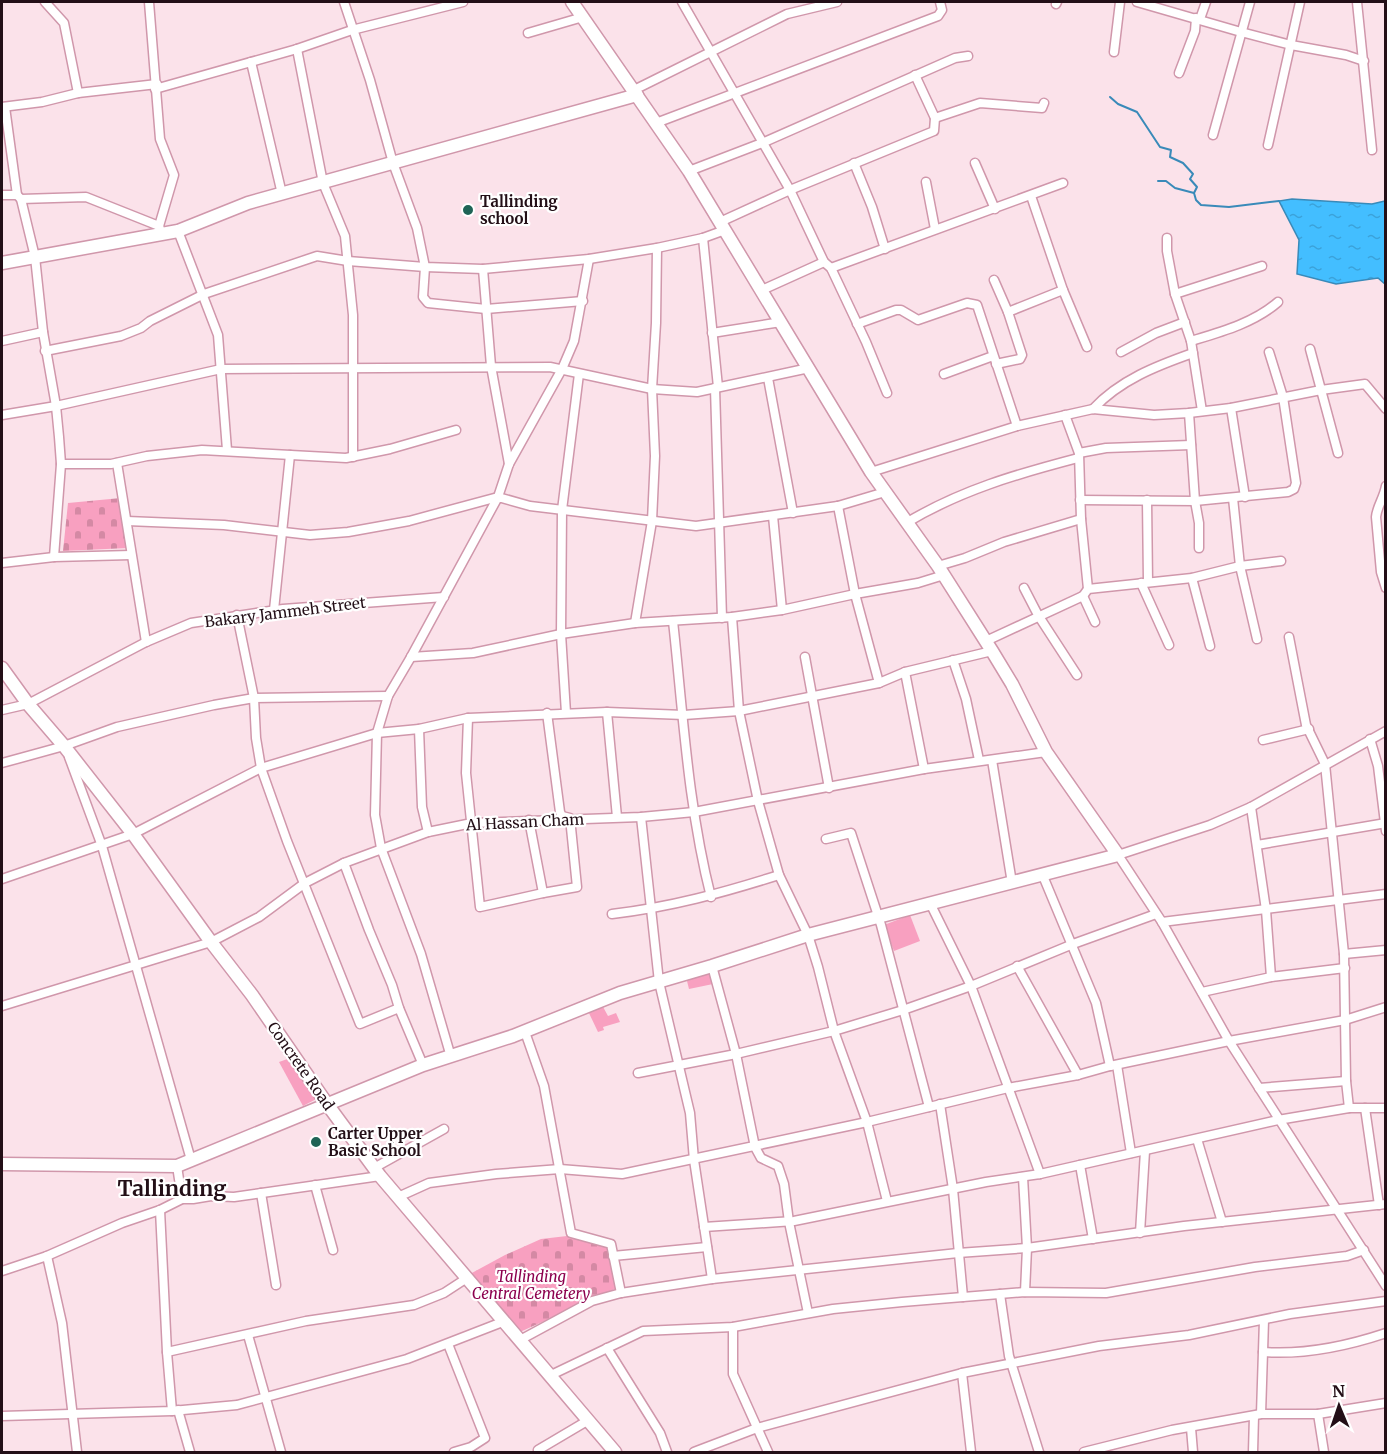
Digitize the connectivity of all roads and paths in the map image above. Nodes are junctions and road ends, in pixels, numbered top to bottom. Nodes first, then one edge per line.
1 (45, 2) edge
2 (149, 2) edge
3 (344, 2) edge
4 (463, 2) edge
5 (572, 2) edge
6 (682, 2) edge
7 (837, 2) edge
8 (940, 2) edge
9 (1120, 2) edge
10 (1137, 2) edge
11 (1206, 2) edge
12 (1250, 2) edge
13 (1300, 2) edge
14 (1357, 2) edge
15 (1148, 4) edge
16 (583, 17) junction
17 (1198, 19) junction
18 (352, 30) junction
19 (1241, 32) junction
20 (528, 33) dead end
21 (1291, 45) junction
22 (297, 49) junction
23 (710, 52) junction
24 (1114, 52) dead end
25 (968, 56) dead end
26 (1364, 61) junction
27 (251, 62) junction
28 (1179, 73) dead end
29 (915, 75) junction
30 (156, 87) junction
31 (78, 93) junction
32 (636, 93) junction
33 (734, 94) junction
34 (1044, 103) dead end
35 (3, 107) edge
36 (935, 118) junction
37 (656, 123) junction
38 (1213, 135) dead end
39 (762, 143) junction
40 (1268, 145) dead end
41 (1372, 150) dead end
42 (393, 163) junction
43 (854, 163) junction
44 (975, 163) dead end
45 (689, 171) junction
46 (926, 182) dead end
47 (322, 183) junction
48 (1063, 183) dead end
49 (790, 190) junction
50 (282, 194) junction
51 (2, 195) edge
52 (1031, 196) junction
53 (19, 197) junction
54 (994, 209) junction
55 (722, 226) junction
56 (935, 229) junction
57 (161, 231) junction
58 (178, 231) junction
59 (703, 238) junction
60 (1167, 238) dead end
61 (657, 248) junction
62 (885, 249) junction
63 (34, 257) junction
64 (589, 259) junction
65 (348, 261) junction
66 (2, 263) edge
67 (827, 265) junction
68 (1262, 266) dead end
69 (425, 267) junction
70 (483, 269) junction
71 (994, 280) dead end
72 (762, 290) junction
73 (1063, 290) junction
74 (204, 294) junction
75 (1175, 294) junction
76 (583, 301) junction
77 (1278, 302) dead end
78 (486, 309) junction
79 (1008, 312) junction
80 (782, 322) junction
81 (1185, 322) junction
82 (857, 324) junction
83 (42, 332) junction
84 (712, 333) junction
85 (2, 341) edge
86 (1191, 341) junction
87 (1087, 347) dead end
88 (1310, 349) dead end
89 (45, 351) junction
90 (1121, 352) dead end
91 (1269, 352) dead end
92 (1193, 353) junction
93 (995, 360) junction
94 (491, 366) junction
95 (354, 367) junction
96 (809, 368) junction
97 (221, 369) junction
98 (562, 369) junction
99 (579, 374) junction
100 (944, 374) dead end
101 (768, 378) junction
102 (717, 388) junction
103 (652, 389) junction
104 (1321, 390) junction
105 (887, 393) dead end
106 (1282, 397) junction
107 (56, 406) junction
108 (1231, 408) junction
109 (1093, 409) junction
110 (1386, 409) edge
111 (1202, 411) junction
112 (1189, 412) junction
113 (2, 415) edge
114 (1065, 415) junction
115 (1017, 426) junction
116 (456, 430) dead end
117 (1191, 445) junction
118 (227, 450) junction
119 (1338, 453) dead end
120 (290, 455) junction
121 (1079, 455) junction
122 (353, 457) junction
123 (117, 463) junction
124 (61, 464) junction
125 (509, 464) junction
126 (871, 472) junction
127 (1386, 486) edge
128 (885, 492) junction
129 (498, 497) junction
130 (1245, 497) junction
131 (1233, 498) junction
132 (1080, 500) junction
133 (1147, 500) junction
134 (1195, 501) junction
135 (838, 506) junction
136 (562, 510) junction
137 (793, 513) junction
138 (773, 516) junction
139 (1082, 519) junction
140 (127, 521) junction
141 (652, 521) junction
142 (906, 523) junction
143 (719, 524) junction
144 (282, 533) junction
145 (1199, 548) dead end
146 (131, 555) junction
147 (54, 557) junction
148 (1281, 561) dead end
149 (2, 563) edge
150 (1240, 566) junction
151 (941, 570) junction
152 (1192, 578) junction
153 (1145, 582) junction
154 (1024, 588) dead end
155 (1386, 588) edge
156 (1085, 592) junction
157 (855, 594) junction
158 (444, 597) junction
159 (274, 610) junction
160 (782, 610) junction
161 (237, 615) junction
162 (1038, 615) junction
163 (732, 617) junction
164 (722, 618) junction
165 (673, 621) junction
166 (1095, 621) dead end
167 (634, 623) junction
168 (561, 634) junction
169 (1289, 637) dead end
170 (1257, 639) dead end
171 (146, 642) junction
172 (1168, 645) dead end
173 (989, 646) junction
174 (1210, 646) dead end
175 (411, 657) junction
176 (805, 657) dead end
177 (953, 660) junction
178 (2, 668) edge
179 (905, 672) junction
180 (1077, 675) dead end
181 (879, 683) junction
182 (388, 696) junction
183 (814, 697) junction
184 (254, 698) junction
185 (28, 704) junction
186 (2, 710) edge
187 (739, 711) junction
188 (607, 712) junction
189 (547, 713) junction
190 (566, 713) junction
191 (684, 715) junction
192 (468, 718) junction
193 (419, 729) junction
194 (1309, 729) junction
195 (1386, 731) edge
196 (376, 734) junction
197 (1370, 739) junction
198 (1263, 740) dead end
199 (64, 746) junction
200 (1046, 752) junction
201 (979, 760) junction
202 (992, 760) junction
203 (2, 763) edge
204 (1325, 764) junction
205 (1382, 766) edge
206 (261, 768) junction
207 (924, 769) junction
208 (829, 788) junction
209 (758, 801) junction
210 (1251, 807) junction
211 (694, 812) junction
212 (617, 817) junction
213 (640, 817) junction
214 (570, 818) junction
215 (530, 820) junction
216 (472, 823) junction
217 (1385, 823) edge
218 (1386, 831) edge
219 (428, 832) junction
220 (1331, 833) junction
221 (133, 834) junction
222 (826, 840) dead end
223 (1257, 845) junction
224 (102, 846) junction
225 (381, 848) junction
226 (1118, 855) junction
227 (344, 863) junction
228 (778, 875) junction
229 (1043, 876) junction
230 (2, 879) edge
231 (305, 883) junction
232 (1012, 884) junction
233 (543, 892) junction
234 (1386, 894) edge
235 (711, 897) junction
236 (1340, 900) junction
237 (931, 905) junction
238 (651, 909) junction
239 (1266, 910) junction
240 (612, 914) dead end
241 (1156, 914) junction
242 (877, 916) junction
243 (1162, 922) junction
244 (808, 935) junction
245 (211, 942) junction
246 (1073, 944) junction
247 (1386, 950) edge
248 (1344, 954) junction
249 (135, 965) junction
250 (712, 966) junction
251 (1017, 966) junction
252 (1345, 968) junction
253 (1271, 976) junction
254 (659, 982) junction
255 (971, 986) junction
256 (1202, 992) junction
257 (2, 1006) edge
258 (1386, 1007) edge
259 (399, 1008) junction
260 (903, 1011) junction
261 (1345, 1020) junction
262 (834, 1031) junction
263 (525, 1032) junction
264 (1229, 1041) junction
265 (736, 1054) junction
266 (451, 1057) junction
267 (678, 1064) junction
268 (423, 1065) junction
269 (1114, 1066) junction
270 (638, 1073) dead end
271 (1078, 1075) junction
272 (1346, 1081) junction
273 (1008, 1088) junction
274 (1259, 1088) junction
275 (327, 1104) junction
276 (940, 1104) junction
277 (929, 1107) junction
278 (1386, 1107) edge
279 (1349, 1108) junction
280 (1365, 1108) junction
281 (1278, 1120) junction
282 (867, 1122) junction
283 (444, 1129) dead end
284 (1197, 1139) junction
285 (755, 1147) junction
286 (1145, 1151) junction
287 (1131, 1153) junction
288 (191, 1160) junction
289 (694, 1160) junction
290 (2, 1164) edge
291 (1080, 1165) junction
292 (177, 1166) junction
293 (560, 1169) junction
294 (377, 1172) junction
295 (1040, 1174) junction
296 (1023, 1177) junction
297 (315, 1185) junction
298 (953, 1188) junction
299 (261, 1193) junction
300 (398, 1197) junction
301 (182, 1199) junction
302 (887, 1201) junction
303 (1382, 1204) edge
304 (160, 1210) junction
305 (1335, 1210) junction
306 (789, 1222) junction
307 (1222, 1222) junction
308 (704, 1227) junction
309 (1140, 1233) junction
310 (1093, 1239) junction
311 (707, 1247) junction
312 (1027, 1248) junction
313 (333, 1250) dead end
314 (1364, 1251) junction
315 (958, 1253) junction
316 (47, 1256) junction
317 (614, 1256) junction
318 (2, 1271) edge
319 (799, 1271) junction
320 (466, 1278) junction
321 (712, 1279) junction
322 (276, 1284) dead end
323 (1386, 1286) edge
324 (1025, 1292) junction
325 (621, 1293) junction
326 (1000, 1294) junction
327 (963, 1297) junction
328 (1386, 1300) edge
329 (808, 1313) junction
330 (1264, 1320) junction
331 (505, 1321) junction
332 (733, 1327) junction
333 (1386, 1333) edge
334 (248, 1335) junction
335 (520, 1340) junction
336 (448, 1344) junction
337 (606, 1348) junction
338 (166, 1352) junction
339 (1263, 1352) junction
340 (1012, 1364) junction
341 (962, 1373) junction
342 (549, 1376) junction
343 (266, 1398) junction
344 (1386, 1403) edge
345 (175, 1410) junction
346 (74, 1413) junction
347 (1318, 1414) junction
348 (1257, 1415) junction
349 (2, 1416) edge
350 (587, 1421) junction
351 (757, 1428) junction
352 (1191, 1428) junction
353 (538, 1450) dead end
354 (76, 1452) edge
355 (190, 1452) edge
356 (281, 1452) edge
357 (454, 1452) edge
358 (615, 1452) edge
359 (667, 1452) edge
360 (694, 1452) edge
361 (768, 1452) edge
362 (971, 1452) edge
363 (1039, 1452) edge
364 (1084, 1452) edge
365 (1193, 1452) edge
366 (1253, 1452) edge
367 (1324, 1452) edge

1 - 31 street
2 - 30 street
3 - 18 street
4 - 18 street
5 - 16 street
6 - 23 street
7 - 23 street
8 - 33 street
9 - 24 street
10 - 15 street
11 - 17 street
12 - 19 street
13 - 21 street
14 - 26 street
15 - 17 street
16 - 20 street
16 - 32 street
17 - 19 street
17 - 28 street
18 - 22 street
18 - 42 street
19 - 21 street
19 - 38 street
21 - 26 street
21 - 40 street
22 - 27 street
22 - 47 street
23 - 32 street
23 - 33 street
25 - 29 street
26 - 41 street
27 - 30 street
27 - 50 street
29 - 36 street
29 - 39 street
30 - 31 street
30 - 57 street
31 - 35 street
32 - 37 street
32 - 42 street
33 - 37 street
33 - 39 street
34 - 36 street
35 - 53 street
36 - 43 street
37 - 45 street
39 - 45 street
39 - 49 street
42 - 47 street
42 - 69 street
43 - 49 street
43 - 62 street
44 - 54 street
45 - 55 street
46 - 56 street
47 - 50 street
47 - 65 street
48 - 52 street
49 - 55 street
49 - 67 street
50 - 58 street
51 - 53 street
52 - 54 street
52 - 73 street
53 - 57 street
53 - 63 street
54 - 56 street
55 - 59 street
55 - 72 street
56 - 62 street
57 - 58 street
57 - 63 street
58 - 74 street
59 - 61 street
59 - 84 street
60 - 75 street
61 - 64 street
61 - 103 street
62 - 67 street
63 - 66 street
63 - 83 street
64 - 70 street
64 - 76 street
65 - 69 street
65 - 74 street
65 - 95 street
67 - 72 street
67 - 82 street
68 - 75 street
69 - 70 street
69 - 78 street
70 - 78 street
71 - 79 street
72 - 80 street
73 - 79 street
73 - 87 street
74 - 89 street
74 - 97 street
75 - 81 street
76 - 78 street
76 - 98 street
77 - 86 street
78 - 94 street
79 - 93 street
80 - 84 street
80 - 96 street
81 - 86 street
81 - 90 street
82 - 93 street
82 - 105 street
83 - 85 street
83 - 89 street
84 - 102 street
86 - 92 street
88 - 104 street
89 - 107 street
91 - 106 street
92 - 109 street
92 - 111 street
93 - 100 street
93 - 115 street
94 - 95 street
94 - 98 street
94 - 125 street
95 - 97 street
95 - 122 street
96 - 101 street
96 - 126 street
97 - 107 street
97 - 118 street
98 - 99 street
98 - 125 street
99 - 103 street
99 - 136 street
101 - 102 street
101 - 137 street
102 - 103 street
102 - 143 street
103 - 141 street
104 - 106 street
104 - 110 street
104 - 119 street
106 - 108 street
106 - 130 street
107 - 113 street
107 - 124 street
108 - 111 street
108 - 130 street
109 - 112 street
109 - 114 street
111 - 112 street
112 - 117 street
114 - 115 street
114 - 121 street
115 - 126 street
116 - 122 street
117 - 121 street
117 - 134 street
118 - 120 street
118 - 123 street
120 - 122 street
120 - 144 street
121 - 132 street
121 - 142 street
123 - 124 street
123 - 140 street
124 - 147 street
125 - 129 street
126 - 128 street
127 - 155 street
128 - 135 street
128 - 142 street
129 - 136 street
129 - 144 street
129 - 158 street
130 - 131 street
131 - 134 street
131 - 150 street
132 - 133 street
132 - 139 street
133 - 134 street
133 - 153 street
134 - 145 street
135 - 137 street
135 - 157 street
136 - 141 street
136 - 168 street
137 - 138 street
138 - 143 street
138 - 160 street
139 - 151 street
139 - 156 street
140 - 144 street
140 - 146 street
141 - 143 street
141 - 167 street
142 - 151 street
143 - 164 street
144 - 159 street
146 - 147 street
146 - 171 street
147 - 149 street
148 - 150 street
150 - 152 street
150 - 170 street
151 - 157 street
151 - 173 street
152 - 153 street
152 - 174 street
153 - 156 street
153 - 172 street
154 - 162 street
156 - 162 street
156 - 166 street
157 - 160 street
157 - 181 street
158 - 159 street, Bakary Jammeh Street
158 - 175 street
159 - 161 street, Bakary Jammeh Street
160 - 163 street
161 - 171 street, Bakary Jammeh Street
161 - 184 street
162 - 173 street
162 - 180 street
163 - 164 street
163 - 187 street
164 - 165 street
165 - 167 street
165 - 191 street
167 - 168 street
168 - 175 street
168 - 190 street
169 - 194 street
171 - 185 street, Bakary Jammeh Street
173 - 177 street
173 - 200 street
175 - 182 street
176 - 183 street
177 - 179 street
177 - 201 street
178 - 185 street, Concrete Road
179 - 181 street
179 - 207 street
181 - 183 street
182 - 184 street
182 - 196 street
183 - 187 street
183 - 208 street
184 - 199 street
184 - 206 street
185 - 186 street, Bakary Jammeh Street
185 - 199 street, Concrete Road
187 - 191 street
187 - 209 street
188 - 190 street
188 - 191 street
188 - 212 street
189 - 190 street
189 - 192 street
189 - 214 street
191 - 211 street
192 - 193 street
192 - 216 street
193 - 196 street
193 - 219 street
194 - 198 street
194 - 204 street
195 - 197 street
196 - 206 street
196 - 225 street
197 - 204 street
197 - 205 street
199 - 203 street
199 - 221 street, Concrete Road
199 - 224 street
200 - 202 street, Al Hassan Cham
200 - 226 street
201 - 202 street, Al Hassan Cham
201 - 207 street, Al Hassan Cham
202 - 232 street
204 - 210 street
204 - 220 street
205 - 217 street
206 - 221 street
206 - 231 street
207 - 208 street, Al Hassan Cham
208 - 209 street, Al Hassan Cham
209 - 211 street, Al Hassan Cham
209 - 228 street
210 - 223 street
210 - 226 street
211 - 213 street, Al Hassan Cham
211 - 235 street
212 - 213 street, Al Hassan Cham
212 - 214 street, Al Hassan Cham
213 - 238 street
214 - 215 street, Al Hassan Cham
214 - 233 street
215 - 216 street, Al Hassan Cham
215 - 233 street
216 - 219 street, Al Hassan Cham
216 - 233 street
217 - 218 street
217 - 220 street
219 - 225 street, Al Hassan Cham
220 - 223 street
220 - 236 street
221 - 224 street
221 - 245 street, Concrete Road
222 - 242 street
223 - 239 street
224 - 230 street
224 - 249 street
225 - 227 street, Al Hassan Cham
225 - 266 street
226 - 229 street
226 - 241 street
227 - 231 street, Al Hassan Cham
227 - 259 street
228 - 235 street
228 - 244 street
229 - 232 street
229 - 246 street
231 - 245 street, Al Hassan Cham
231 - 259 street
232 - 237 street
234 - 236 street
235 - 238 street
236 - 239 street
236 - 248 street
237 - 242 street
237 - 255 street
238 - 240 street
238 - 254 street
239 - 243 street
239 - 253 street
241 - 243 street
241 - 246 street
242 - 244 street
242 - 260 street
243 - 256 street
244 - 250 street
244 - 262 street
245 - 249 street, Al Hassan Cham
245 - 275 street, Concrete Road
246 - 251 street
246 - 269 street
247 - 248 street
248 - 252 street
249 - 257 street, Al Hassan Cham
249 - 288 street
250 - 254 street
250 - 265 street
251 - 255 street
251 - 271 street
252 - 253 street
252 - 261 street
253 - 256 street
254 - 263 street
254 - 267 street
255 - 260 street
255 - 273 street
256 - 264 street
258 - 261 street
259 - 268 street
260 - 262 street
260 - 277 street
261 - 264 street
261 - 272 street
262 - 265 street
262 - 282 street
263 - 266 street
263 - 293 street
264 - 269 street
264 - 274 street
265 - 267 street
265 - 285 street
266 - 268 street
267 - 270 street
267 - 289 street
268 - 275 street
269 - 271 street
269 - 287 street
271 - 273 street
272 - 274 street
272 - 279 street
273 - 276 street
273 - 295 street
274 - 281 street
275 - 288 street
275 - 294 street, Concrete Road
276 - 277 street
276 - 298 street
277 - 282 street
278 - 280 street
279 - 280 street
279 - 281 street
280 - 303 street
281 - 284 street
281 - 305 street
282 - 285 street
282 - 302 street
283 - 294 street
284 - 286 street
284 - 307 street
285 - 289 street
285 - 306 street
286 - 287 street
286 - 309 street
287 - 291 street
288 - 292 street
289 - 293 street
289 - 308 street
290 - 292 street
291 - 295 street
291 - 310 street
292 - 301 street
293 - 300 street
293 - 317 street
294 - 297 street
294 - 300 street, Concrete Road
295 - 296 street
296 - 298 street
296 - 312 street
297 - 299 street
297 - 313 street
298 - 302 street
298 - 315 street
299 - 301 street
299 - 322 street
300 - 320 street, Concrete Road
301 - 304 street
302 - 306 street
303 - 305 street
304 - 316 street
304 - 338 street
305 - 307 street
305 - 314 street
306 - 308 street
306 - 319 street
307 - 309 street
308 - 311 street
309 - 310 street
310 - 312 street
311 - 317 street
311 - 321 street
312 - 315 street
312 - 324 street
314 - 323 street
314 - 324 street
315 - 319 street
315 - 327 street
316 - 318 street
316 - 346 street
317 - 325 street
319 - 321 street
319 - 329 street
320 - 331 street, Concrete Road
320 - 334 street
321 - 325 street
324 - 326 street
325 - 335 street
326 - 327 street
326 - 340 street
327 - 329 street
328 - 330 street
329 - 332 street
330 - 339 street
330 - 340 street
331 - 335 street, Concrete Road
331 - 336 street
332 - 337 street
332 - 351 street
333 - 339 street
334 - 338 street
334 - 343 street
335 - 342 street, Concrete Road
336 - 343 street
336 - 357 street
337 - 342 street
337 - 359 street
338 - 345 street
339 - 348 street
340 - 341 street
340 - 363 street
341 - 351 street
341 - 362 street
342 - 350 street, Concrete Road
343 - 345 street
343 - 356 street
344 - 347 street
345 - 346 street
345 - 355 street
346 - 349 street
346 - 354 street
347 - 348 street
347 - 367 street
348 - 352 street
348 - 366 street
350 - 353 street
350 - 358 street, Concrete Road
351 - 360 street
351 - 361 street
352 - 364 street
352 - 365 street

